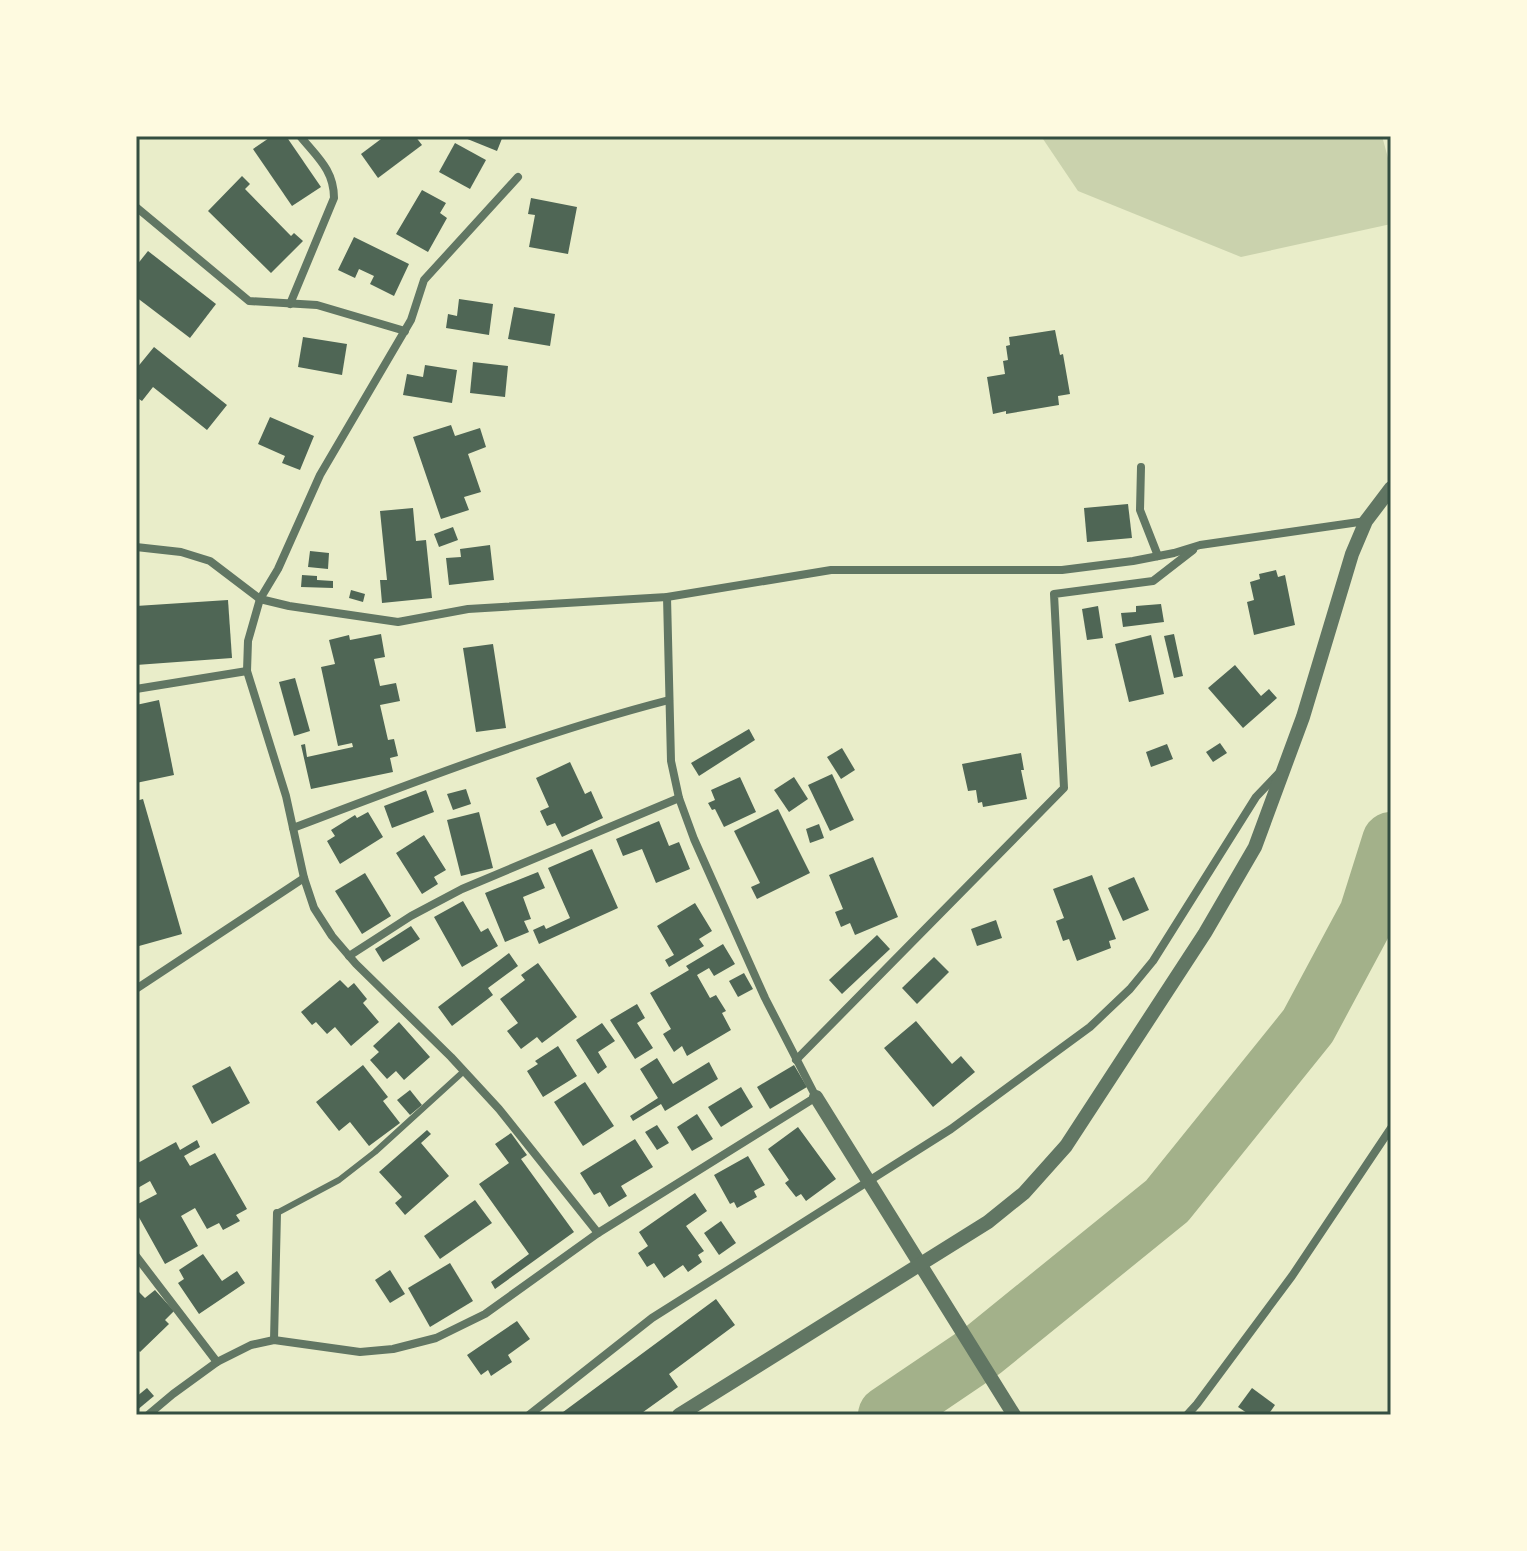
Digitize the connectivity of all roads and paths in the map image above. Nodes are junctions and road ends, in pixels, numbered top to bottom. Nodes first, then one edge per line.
1 (300, 136) edge
2 (518, 177) dead end
3 (136, 207) edge
4 (290, 304) junction
5 (405, 331) junction
6 (1141, 467) dead end
7 (1391, 488) edge
8 (1366, 521) junction
9 (1200, 545) junction
10 (136, 547) edge
11 (1158, 556) junction
12 (667, 597) junction
13 (260, 599) junction
14 (247, 671) junction
15 (136, 689) edge
16 (669, 700) junction
17 (1284, 768) junction
18 (679, 798) junction
19 (293, 828) junction
20 (304, 878) junction
21 (349, 956) junction
22 (136, 989) edge
23 (796, 1060) junction
24 (464, 1071) junction
25 (816, 1097) junction
26 (1391, 1128) edge
27 (868, 1183) junction
28 (277, 1213) joint
29 (598, 1233) junction
30 (136, 1256) edge
31 (919, 1265) junction
32 (274, 1340) junction
33 (217, 1362) junction
34 (148, 1415) edge
35 (529, 1415) edge
36 (679, 1415) edge
37 (1014, 1415) edge
38 (1187, 1415) edge

1 - 4 street
2 - 5 street
3 - 4 street
4 - 5 street
5 - 13 street
6 - 11 street
7 - 8 street
8 - 9 street
8 - 17 street
9 - 11 street
9 - 23 street
10 - 13 street
11 - 12 street
12 - 13 street
12 - 16 street
13 - 14 street
14 - 15 street
14 - 19 street
16 - 18 street
16 - 19 street
17 - 27 street
17 - 31 street
18 - 21 street
18 - 23 street
19 - 20 street
20 - 21 street
20 - 22 street
21 - 24 street
23 - 25 street
24 - 28 lane
24 - 29 street
25 - 27 street
25 - 29 street
26 - 38 street
27 - 31 street
27 - 35 street
28 - 32 street
29 - 32 street
30 - 33 street
31 - 36 street
31 - 37 street
32 - 33 street
33 - 34 street

